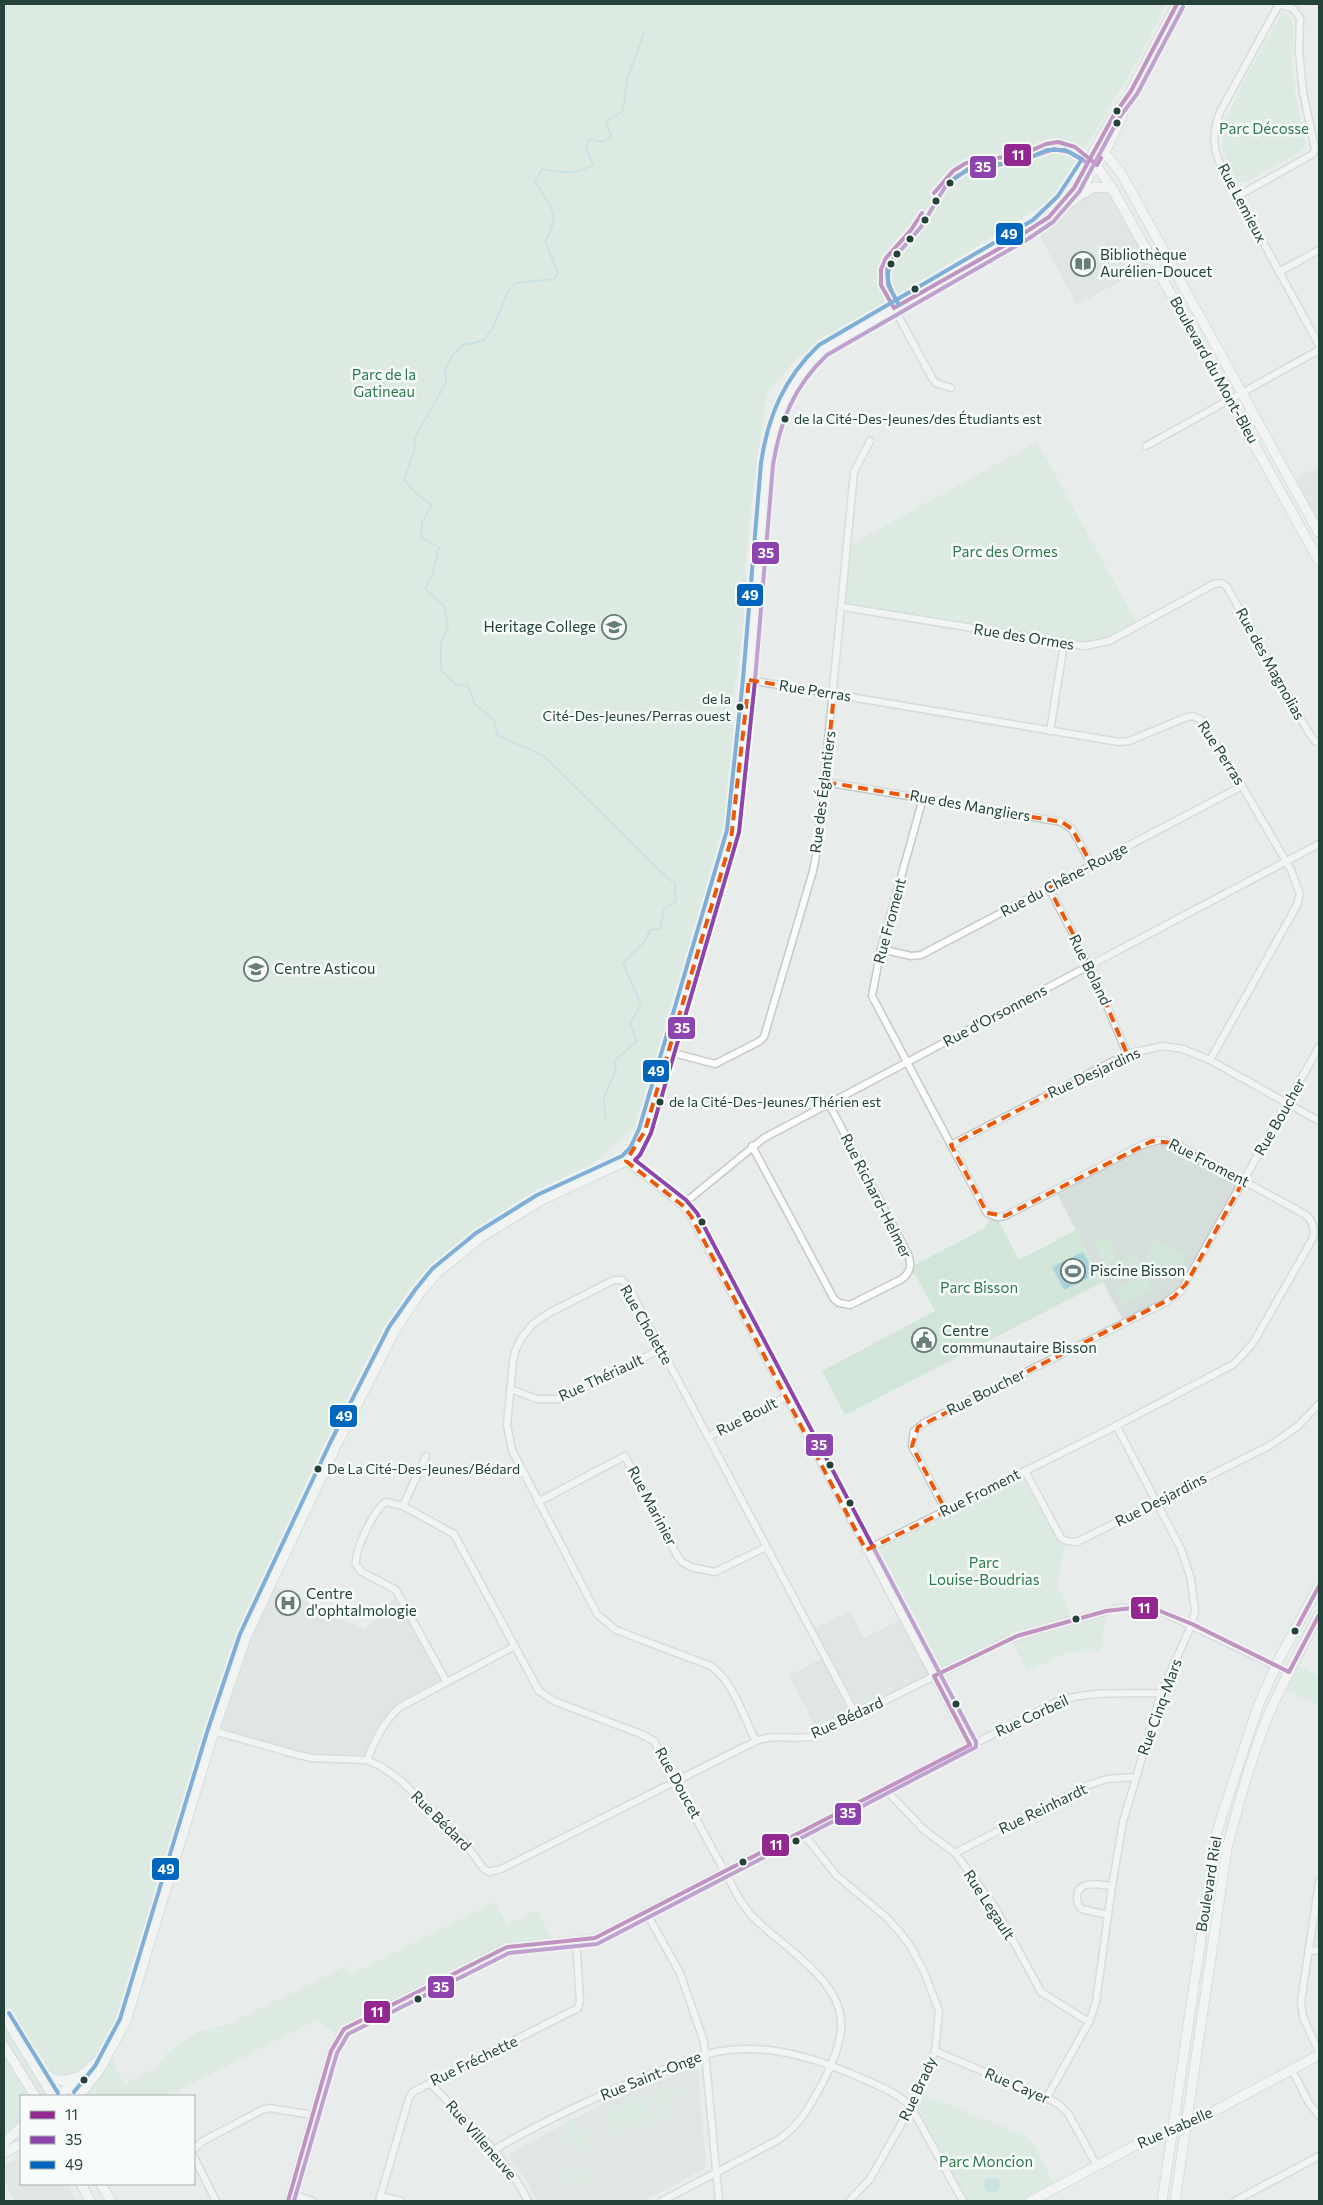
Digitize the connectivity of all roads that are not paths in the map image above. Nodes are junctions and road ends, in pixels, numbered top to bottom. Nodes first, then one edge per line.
1 (1177, 4) edge
2 (1279, 4) edge
3 (1131, 91) junction
4 (1095, 148) junction
5 (1103, 154) junction
6 (1090, 157) junction
7 (1096, 165) junction
8 (1112, 188) junction
9 (1238, 196) junction
10 (1075, 199) junction
11 (1049, 218) junction
12 (1319, 250) edge
13 (1279, 272) junction
14 (894, 308) junction
15 (1319, 345) edge
16 (1319, 350) edge
17 (951, 388) dead end
18 (1242, 394) junction
19 (1231, 399) junction
20 (870, 441) dead end
21 (1146, 446) dead end
22 (1319, 533) edge
23 (1319, 560) edge
24 (1222, 583) joint
25 (842, 607) junction
26 (1064, 644) junction
27 (749, 680) junction
28 (834, 694) junction
29 (1050, 731) junction
30 (1319, 742) edge
31 (825, 782) junction
32 (1242, 786) junction
33 (923, 798) junction
34 (1319, 844) edge
35 (1286, 862) junction
36 (1092, 865) junction
37 (1049, 888) junction
38 (881, 949) junction
39 (1089, 966) junction
40 (1319, 1048) edge
41 (670, 1052) junction
42 (1127, 1054) junction
43 (1210, 1060) junction
44 (906, 1062) junction
45 (829, 1104) junction
46 (1288, 1104) junction
47 (1319, 1121) edge
48 (951, 1145) junction
49 (752, 1146) junction
50 (626, 1161) junction
51 (1244, 1180) junction
52 (682, 1205) junction
53 (661, 1349) junction
54 (510, 1389) junction
55 (786, 1398) junction
56 (1319, 1404) edge
57 (1116, 1425) junction
58 (708, 1437) junction
59 (426, 1456) dead end
60 (1025, 1471) junction
61 (538, 1502) junction
62 (1157, 1502) junction
63 (403, 1506) junction
64 (946, 1510) junction
65 (766, 1547) junction
66 (866, 1550) junction
67 (1319, 1586) edge
68 (1304, 1613) junction
69 (1319, 1618) edge
70 (1192, 1624) junction
71 (515, 1646) junction
72 (1276, 1666) junction
73 (1288, 1672) junction
74 (934, 1676) junction
75 (446, 1681) junction
76 (1161, 1693) junction
77 (856, 1715) junction
78 (214, 1731) junction
79 (756, 1740) junction
80 (970, 1745) junction
81 (367, 1760) junction
82 (1135, 1777) junction
83 (677, 1780) junction
84 (885, 1789) junction
85 (802, 1832) junction
86 (1214, 1846) junction
87 (1227, 1848) junction
88 (955, 1853) junction
89 (725, 1871) junction
90 (1319, 1882) edge
91 (1112, 1886) junction
92 (646, 1912) junction
93 (1108, 1915) junction
94 (576, 1942) junction
95 (1308, 1950) junction
96 (1319, 1951) edge
97 (4, 2016) edge
98 (1089, 2022) junction
99 (4, 2046) edge
100 (109, 2051) junction
101 (935, 2051) junction
102 (706, 2053) junction
103 (1319, 2054) edge
104 (30, 2058) junction
105 (830, 2065) junction
106 (1292, 2070) junction
107 (80, 2076) junction
108 (430, 2082) junction
109 (34, 2095) edge
110 (52, 2095) edge
111 (59, 2095) edge
112 (81, 2095) edge
113 (1047, 2097) junction
114 (911, 2107) junction
115 (313, 2115) junction
116 (1319, 2116) edge
117 (1187, 2124) junction
118 (20, 2128) edge
119 (1173, 2130) junction
120 (4, 2143) edge
121 (20, 2144) edge
122 (195, 2148) edge
123 (492, 2150) junction
124 (4, 2152) edge
125 (1319, 2156) edge
126 (195, 2159) edge
127 (1097, 2166) junction
128 (716, 2173) junction
129 (82, 2185) edge
130 (103, 2185) edge
131 (290, 2193) junction
132 (380, 2198) edge
133 (90, 2201) edge
134 (111, 2201) edge
135 (216, 2201) edge
136 (288, 2201) edge
137 (312, 2201) edge
138 (401, 2201) edge
139 (528, 2201) edge
140 (662, 2201) edge
141 (719, 2201) edge
142 (849, 2201) edge
143 (963, 2201) edge
144 (1031, 2201) edge
145 (1162, 2201) edge
146 (1175, 2201) edge
147 (1235, 2201) edge

1 - 3 street
2 - 9 street, Rue Lemieux
2 - 9 street
3 - 4 street
3 - 5 street
4 - 5 street, Boulevard du Mont-Bleu
4 - 6 street
5 - 7 street
5 - 18 street, Boulevard du Mont-Bleu
6 - 7 street, Boulevard du Mont-Bleu
6 - 11 street
7 - 8 street, Boulevard du Mont-Bleu
7 - 10 street
8 - 10 street
8 - 19 street, Boulevard du Mont-Bleu
9 - 13 street, Rue Lemieux
10 - 11 street
11 - 14 street
12 - 13 street
13 - 15 street, Rue Lemieux
14 - 17 street
14 - 27 street
16 - 18 street
18 - 19 street
18 - 22 street, Boulevard du Mont-Bleu
19 - 21 street
19 - 23 street, Boulevard du Mont-Bleu
20 - 25 street, Rue des Églantiers
24 - 26 street, Rue des Ormes
24 - 30 street, Rue des Magnolias
25 - 26 street, Rue des Ormes
25 - 28 street, Rue des Églantiers
26 - 29 street
27 - 28 street, Rue Perras
27 - 41 street
28 - 29 street, Rue Perras
28 - 31 street, Rue des Églantiers
29 - 32 street, Rue Perras
31 - 33 street, Rue des Mangliers
31 - 41 street, Rue des Églantiers
32 - 35 street, Rue Perras
32 - 36 street, Rue du Chêne-Rouge
33 - 36 street, Rue des Mangliers
33 - 38 street, Rue Froment
34 - 35 street, Rue d'Orsonnens
35 - 39 street, Rue d'Orsonnens
35 - 43 street, Rue Perras
36 - 37 street, Rue du Chêne-Rouge
37 - 38 street, Rue du Chêne-Rouge
37 - 39 street, Rue Boland
38 - 44 street, Rue Froment
39 - 42 street, Rue Boland
39 - 44 street, Rue d'Orsonnens
40 - 46 street, Rue Boucher
41 - 50 street
42 - 43 street, Rue Desjardins
42 - 48 street, Rue Desjardins
43 - 46 street, Rue Desjardins
44 - 45 street, Rue d'Orsonnens
44 - 48 street, Rue Froment
45 - 49 street, Rue d'Orsonnens
45 - 49 street, Rue Richard-Helmer
46 - 47 street, Rue Desjardins
46 - 51 street, Rue Boucher
48 - 51 street, Rue Froment
49 - 52 street, Rue d'Orsonnens
50 - 52 street
50 - 78 street
51 - 57 street, Rue Froment
51 - 64 street, Rue Boucher
52 - 55 street
53 - 54 street, Rue Thériault
53 - 54 street, Rue Cholette
53 - 58 street, Rue Cholette
54 - 61 street, Rue Cholette
55 - 58 street, Rue Boult
55 - 66 street
56 - 62 street, Rue Desjardins
57 - 60 street, Rue Froment
57 - 62 street, Rue Cinq-Mars
58 - 65 street, Rue Cholette
59 - 63 street
60 - 62 street, Rue Desjardins
60 - 64 street, Rue Froment
61 - 65 street, Rue Marinier
61 - 79 street, Rue Cholette
62 - 70 street, Rue Cinq-Mars
63 - 71 street, Rue Doucet
63 - 75 street, Rue Doucet
64 - 66 street, Rue Froment
65 - 77 street, Rue Cholette
66 - 74 street
67 - 68 street, Boulevard Riel
68 - 69 street
68 - 72 street, Boulevard Riel
69 - 73 street, Boulevard Riel
70 - 72 street, Rue Bédard
70 - 74 street, Rue Bédard
70 - 76 street, Rue Cinq-Mars
71 - 75 street
71 - 83 street, Rue Doucet
72 - 73 street, Rue Bédard
72 - 86 street, Boulevard Riel
73 - 87 street, Boulevard Riel
74 - 77 street, Rue Bédard
74 - 80 street
75 - 81 street
76 - 80 street, Rue Corbeil
76 - 82 street, Rue Cinq-Mars
77 - 79 street, Rue Bédard
78 - 81 street, Rue Bédard
78 - 100 street
79 - 83 street, Rue Bédard
80 - 84 street, Rue Corbeil
81 - 83 street, Rue Bédard
82 - 88 street, Rue Reinhardt
82 - 91 street, Rue Cinq-Mars
83 - 89 street, Rue Doucet
84 - 85 street, Rue Corbeil
84 - 88 street, Rue Legault
85 - 89 street, Rue Corbeil
85 - 101 street, Rue Brady
86 - 87 street
86 - 119 street, Boulevard Riel
87 - 117 street, Boulevard Riel
88 - 98 street, Rue Legault
89 - 92 street, Rue Corbeil
89 - 105 street, Rue Doucet
90 - 95 street
91 - 93 street, Rue Cinq-Mars
91 - 93 street
92 - 94 street, Rue Corbeil
92 - 102 street
93 - 98 street, Rue Cinq-Mars
94 - 108 street, Rue Fréchette
94 - 115 street, Rue Corbeil
95 - 96 street
95 - 103 street
97 - 104 street
98 - 113 street, Rue Cinq-Mars
99 - 109 street
100 - 107 street
100 - 112 street
101 - 113 street, Rue Cayer
101 - 114 street, Rue Brady
102 - 105 street, Rue Saint-Onge
102 - 123 street, Rue Saint-Onge
102 - 128 street
103 - 106 street, Rue Isabelle
104 - 107 street
104 - 110 street
105 - 114 street, Rue Saint-Onge
105 - 128 street, Rue Doucet
106 - 116 street
106 - 117 street, Rue Isabelle
107 - 111 street
108 - 123 street, Rue Villeneuve
108 - 132 street, Rue Fréchette
113 - 127 street, Rue Cayer
114 - 142 street, Rue Brady
114 - 143 street, Rue Saint-Onge
115 - 122 street
115 - 131 street, Rue Corbeil
117 - 119 street, Rue Isabelle
117 - 146 street, Boulevard Riel
118 - 120 street
119 - 127 street, Rue Isabelle
119 - 145 street, Boulevard Riel
121 - 124 street
123 - 139 street, Rue Villeneuve
125 - 147 street
126 - 135 street
127 - 144 street, Rue Isabelle
128 - 140 street, Rue Doucet
128 - 141 street
129 - 133 street
130 - 134 street
131 - 136 street, Rue Corbeil
131 - 137 street
132 - 138 street

